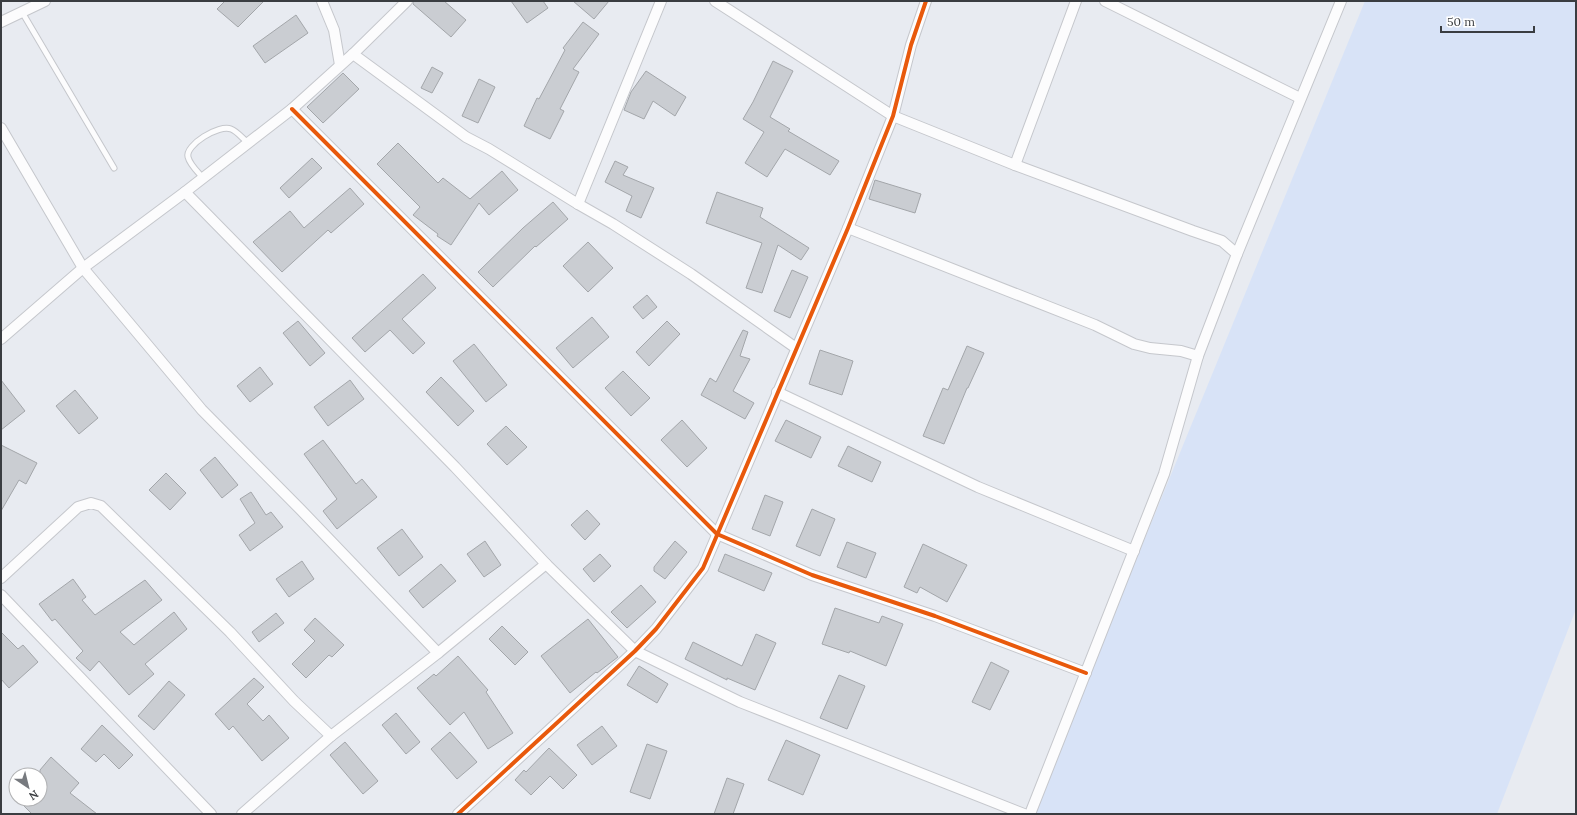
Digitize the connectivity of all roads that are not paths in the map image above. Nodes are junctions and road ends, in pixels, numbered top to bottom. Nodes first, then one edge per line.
1 (45, 1) edge
2 (322, 1) edge
3 (407, 1) edge
4 (661, 1) edge
5 (715, 1) edge
6 (1076, 1) edge
7 (1106, 1) edge
8 (1341, 1) edge
9 (927, 2) edge
10 (22, 12) junction
11 (1, 22) edge
12 (354, 54) junction
13 (340, 65) junction
14 (1300, 98) junction
15 (292, 109) junction
16 (893, 116) junction
17 (1, 128) edge
18 (248, 143) junction
19 (1015, 165) junction
20 (114, 168) dead end
21 (204, 178) junction
22 (185, 192) junction
23 (578, 204) junction
24 (848, 228) junction
25 (1237, 254) junction
26 (83, 268) junction
27 (1, 339) edge
28 (796, 348) junction
29 (1198, 356) junction
30 (777, 392) junction
31 (717, 534) junction
32 (1134, 551) junction
33 (546, 564) junction
34 (1, 578) edge
35 (1, 595) edge
36 (635, 651) junction
37 (438, 653) junction
38 (1086, 673) junction
39 (331, 736) junction
40 (211, 814) edge
41 (242, 814) edge
42 (458, 814) edge
43 (1024, 814) edge
44 (1030, 814) edge

1 - 10 street
2 - 13 street
3 - 12 street
4 - 23 street
5 - 16 street
6 - 19 street
7 - 14 street
8 - 14 street
9 - 16 street
10 - 11 street
10 - 20 lane
12 - 13 street
12 - 23 street
13 - 15 street
14 - 25 street
15 - 18 street
15 - 31 street
16 - 19 street
16 - 24 street
17 - 26 street
18 - 21 street
18 - 21 lane
19 - 25 street
21 - 22 street
22 - 26 street
22 - 33 street
23 - 28 street
24 - 28 street
24 - 29 street
25 - 29 street
26 - 27 street
26 - 37 street
28 - 30 street
29 - 32 street
30 - 31 street
30 - 32 street
31 - 36 street
31 - 38 street
32 - 38 street
33 - 36 street
33 - 37 street
34 - 39 street
35 - 40 street
36 - 42 street
36 - 43 street
37 - 39 street
38 - 44 street
39 - 41 street

